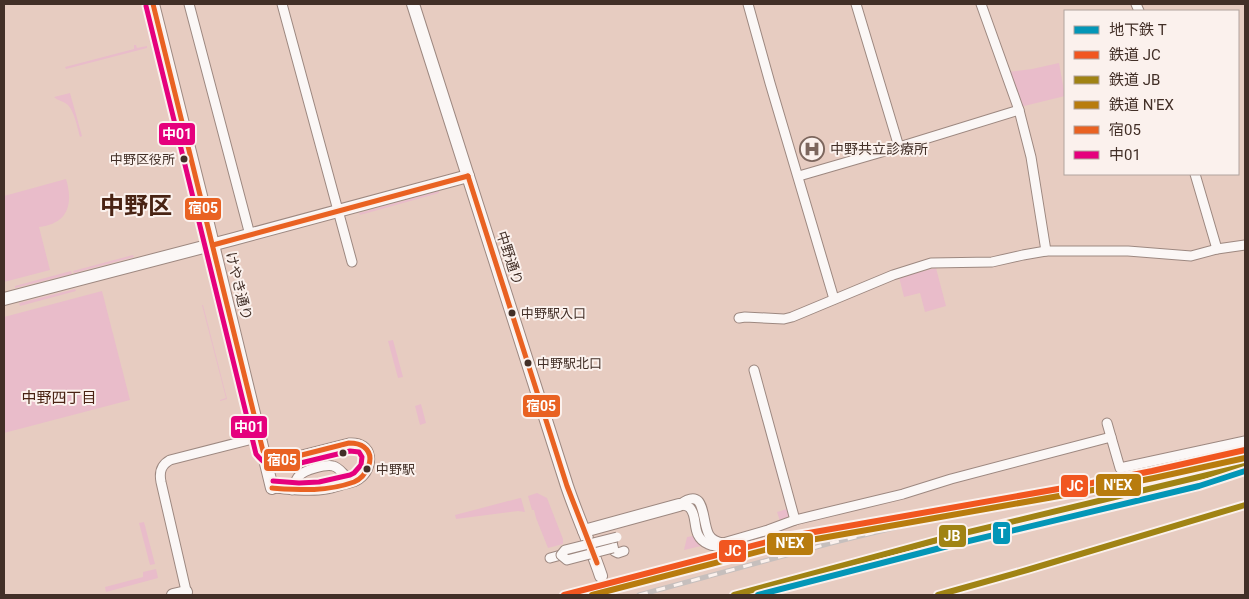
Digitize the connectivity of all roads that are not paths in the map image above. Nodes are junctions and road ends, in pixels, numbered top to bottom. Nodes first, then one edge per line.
1 (153, 4) edge
2 (189, 4) edge
3 (282, 4) edge
4 (413, 4) edge
5 (748, 4) edge
6 (856, 4) edge
7 (981, 4) edge
8 (1019, 110) junction
9 (899, 147) junction
10 (1195, 175) edge
11 (468, 176) junction
12 (799, 176) junction
13 (338, 211) junction
14 (250, 235) junction
15 (213, 245) junction
16 (1245, 245) edge
17 (1217, 249) junction
18 (1046, 251) junction
19 (352, 262) dead end
20 (4, 299) edge
21 (834, 299) junction
22 (739, 318) dead end
23 (754, 370) dead end
24 (1107, 423) dead end
25 (260, 437) junction
26 (1111, 437) junction
27 (1245, 441) edge
28 (263, 451) junction
29 (355, 481) junction
30 (272, 488) joint
31 (292, 490) junction
32 (678, 505) joint
33 (795, 520) junction
34 (584, 531) junction
35 (560, 555) junction
36 (550, 558) dead end
37 (601, 576) tunnel mouth
38 (187, 594) edge
39 (173, 595) edge

1 - 15 street, けやき通り
2 - 14 street
3 - 13 street
4 - 11 street, 中野通り
5 - 12 street
6 - 9 street
7 - 8 street
8 - 9 street
8 - 18 street
9 - 12 street
10 - 17 street
11 - 13 street
11 - 34 street, 中野通り
12 - 21 street
13 - 14 street
13 - 19 street
14 - 15 street
15 - 20 street
15 - 25 street, けやき通り
16 - 17 street
17 - 18 street
18 - 21 street
21 - 22 street
23 - 33 street
24 - 26 street
25 - 28 street, けやき通り
25 - 38 street
26 - 27 street
26 - 33 street
28 - 29 street
28 - 30 street, けやき通り
29 - 31 street
29 - 31 street
30 - 31 street
32 - 33 street
32 - 34 street
34 - 37 street, 中野通り
35 - 35 street, bridge
35 - 36 street
38 - 39 street

